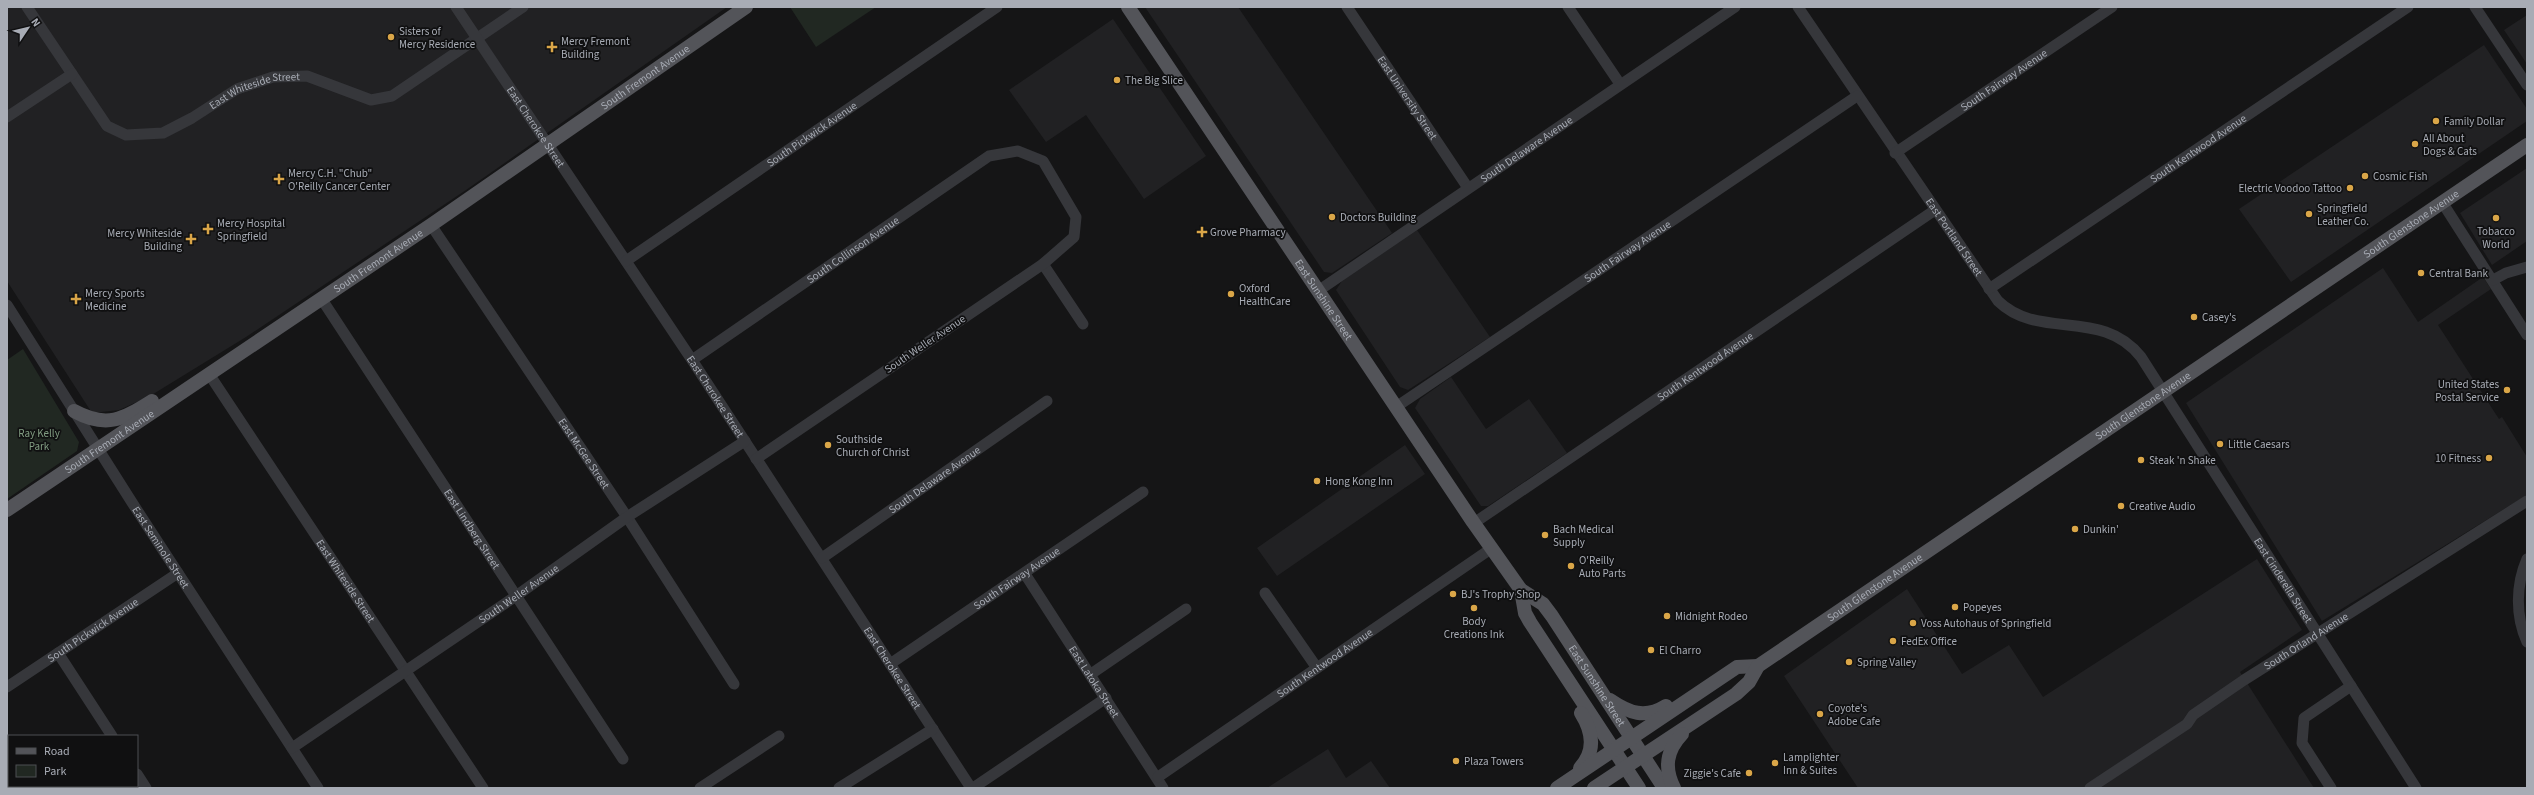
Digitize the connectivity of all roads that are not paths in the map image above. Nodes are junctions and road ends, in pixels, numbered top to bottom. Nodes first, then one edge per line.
1 (27, 7) edge
2 (456, 7) edge
3 (523, 7) edge
4 (746, 7) edge
5 (997, 7) edge
6 (1128, 7) edge
7 (1347, 7) edge
8 (1568, 7) edge
9 (1735, 7) edge
10 (1798, 7) edge
11 (2112, 7) edge
12 (2408, 7) edge
13 (2475, 7) edge
14 (477, 38) junction
15 (72, 74) junction
16 (1620, 84) junction
17 (2527, 85) edge
18 (1858, 96) junction
19 (7, 118) edge
20 (548, 144) junction
21 (2527, 145) edge
22 (1895, 152) junction
23 (1468, 188) junction
24 (2442, 202) junction
25 (1935, 210) junction
26 (1076, 217) joint
27 (431, 225) junction
28 (626, 261) junction
29 (1043, 264) junction
30 (2527, 268) edge
31 (2493, 280) junction
32 (1989, 289) junction
33 (1318, 291) junction
34 (321, 298) junction
35 (7, 305) edge
36 (1083, 324) dead end
37 (2527, 335) edge
38 (692, 360) junction
39 (209, 374) junction
40 (191, 386) junction
41 (2164, 391) junction
42 (1047, 402) dead end
43 (1396, 407) junction
44 (74, 412) junction
45 (745, 441) junction
46 (97, 449) junction
47 (756, 459) junction
48 (1143, 492) dead end
49 (2527, 502) edge
50 (7, 510) edge
51 (627, 517) junction
52 (1474, 523) junction
53 (1492, 548) junction
54 (822, 558) junction
55 (2527, 559) edge
56 (178, 573) junction
57 (1025, 574) junction
58 (1521, 590) junction
59 (1265, 593) dead end
60 (516, 596) junction
61 (1186, 609) dead end
62 (1530, 622) junction
63 (2318, 634) junction
64 (2527, 642) edge
65 (58, 653) junction
66 (890, 664) junction
67 (1758, 666) junction
68 (1317, 668) junction
69 (405, 671) junction
70 (1091, 674) junction
71 (1727, 674) junction
72 (734, 684) dead end
73 (2351, 686) junction
74 (7, 687) edge
75 (1604, 695) junction
76 (1106, 698) junction
77 (1693, 722) junction
78 (932, 729) junction
79 (111, 735) edge
80 (779, 736) dead end
81 (1631, 737) junction
82 (292, 748) junction
83 (1614, 749) junction
84 (1643, 755) junction
85 (623, 759) dead end
86 (1626, 767) junction
87 (138, 776) edge
88 (1158, 777) junction
89 (1571, 778) junction
90 (146, 788) edge
91 (318, 788) edge
92 (483, 788) edge
93 (700, 788) edge
94 (839, 788) edge
95 (972, 788) edge
96 (1163, 788) edge
97 (1557, 788) edge
98 (1594, 788) edge
99 (1639, 788) edge
100 (1664, 788) edge
101 (1674, 788) edge
102 (2090, 788) edge
103 (2331, 788) edge
104 (2416, 788) edge

1 - 15 street, East Whiteside Street
2 - 14 street, East Cherokee Street
3 - 14 street, East Whiteside Street
4 - 20 main road, South Fremont Avenue
5 - 28 street, South Pickwick Avenue
6 - 33 main road, East Sunshine Street
7 - 23 street, East University Street
8 - 16 street
9 - 16 street, South Delaware Avenue
10 - 18 street, East Portland Street
11 - 22 street, South Fairway Avenue
12 - 32 street, South Kentwood Avenue
13 - 17 street
14 - 15 street, East Whiteside Street
14 - 20 street, East Cherokee Street
15 - 19 street
16 - 23 street, South Delaware Avenue
18 - 22 street, East Portland Street
18 - 43 street, South Fairway Avenue
20 - 27 main road, South Fremont Avenue
20 - 28 street, East Cherokee Street
21 - 24 main road, South Glenstone Avenue
22 - 25 street, East Portland Street
23 - 33 street, South Delaware Avenue
24 - 31 street
24 - 41 main road, South Glenstone Avenue
25 - 32 street, East Portland Street
25 - 52 street, South Kentwood Avenue
26 - 29 street, South Weller Avenue
26 - 38 street, South Collinson Avenue
27 - 34 main road, South Fremont Avenue
27 - 51 street, East McGee Street
28 - 38 street, East Cherokee Street
29 - 36 street
29 - 47 street, South Weller Avenue
30 - 31 street
31 - 37 street
32 - 41 street, East Portland Street
33 - 43 main road, East Sunshine Street
34 - 39 main road, South Fremont Avenue
34 - 60 street, East Lindberg Street
35 - 44 street, East Seminole Street
38 - 45 street, East Cherokee Street
39 - 40 main road, South Fremont Avenue
39 - 69 street, East Whiteside Street
40 - 44 main road
40 - 46 main road, South Fremont Avenue
41 - 63 street, East Cinderella Street
41 - 67 main road, South Glenstone Avenue
42 - 54 street, South Delaware Avenue
43 - 52 main road, East Sunshine Street
44 - 46 street, East Seminole Street
45 - 47 street, East Cherokee Street
45 - 51 street, South Weller Avenue
46 - 50 main road, South Fremont Avenue
46 - 56 street, East Seminole Street
47 - 54 street, East Cherokee Street
48 - 57 street, South Fairway Avenue
49 - 63 street, South Orland Avenue
51 - 60 street, South Weller Avenue
51 - 72 street, East McGee Street
52 - 53 main road, East Sunshine Street
53 - 58 main road, East Sunshine Street
53 - 68 street, South Kentwood Avenue
54 - 66 street, East Cherokee Street
55 - 64 street
56 - 65 street, South Pickwick Avenue
56 - 82 street, East Seminole Street
57 - 66 street, South Fairway Avenue
57 - 70 street, East Latoka Street
58 - 62 main road, East Sunshine Street
58 - 75 main road, East Sunshine Street
59 - 68 street
60 - 69 street, South Weller Avenue
60 - 85 street, East Lindberg Street
61 - 70 street
62 - 83 main road, East Sunshine Street
62 - 89 main road
63 - 73 street, East Cinderella Street
63 - 102 street, South Orland Avenue
65 - 74 street, South Pickwick Avenue
65 - 79 street
66 - 78 street, East Cherokee Street
67 - 71 main road
67 - 77 main road, South Glenstone Avenue
68 - 88 street, South Kentwood Avenue
69 - 82 street, South Weller Avenue
69 - 92 street, East Whiteside Street
70 - 76 street, East Latoka Street
71 - 75 main road
71 - 81 main road
73 - 103 street
73 - 104 street, East Cinderella Street
75 - 81 main road, East Sunshine Street
76 - 88 street, East Latoka Street
76 - 95 street
77 - 84 main road, South Glenstone Avenue
77 - 101 main road
78 - 94 street
78 - 95 street, East Cherokee Street
80 - 93 street
81 - 83 main road
81 - 84 main road, East Sunshine Street
82 - 91 street, East Seminole Street
83 - 86 main road, East Sunshine Street
83 - 89 main road
84 - 86 main road, South Glenstone Avenue
84 - 100 main road, East Sunshine Street
86 - 98 main road, South Glenstone Avenue
86 - 99 main road, East Sunshine Street
87 - 90 street
88 - 96 street, East Latoka Street
89 - 97 main road

